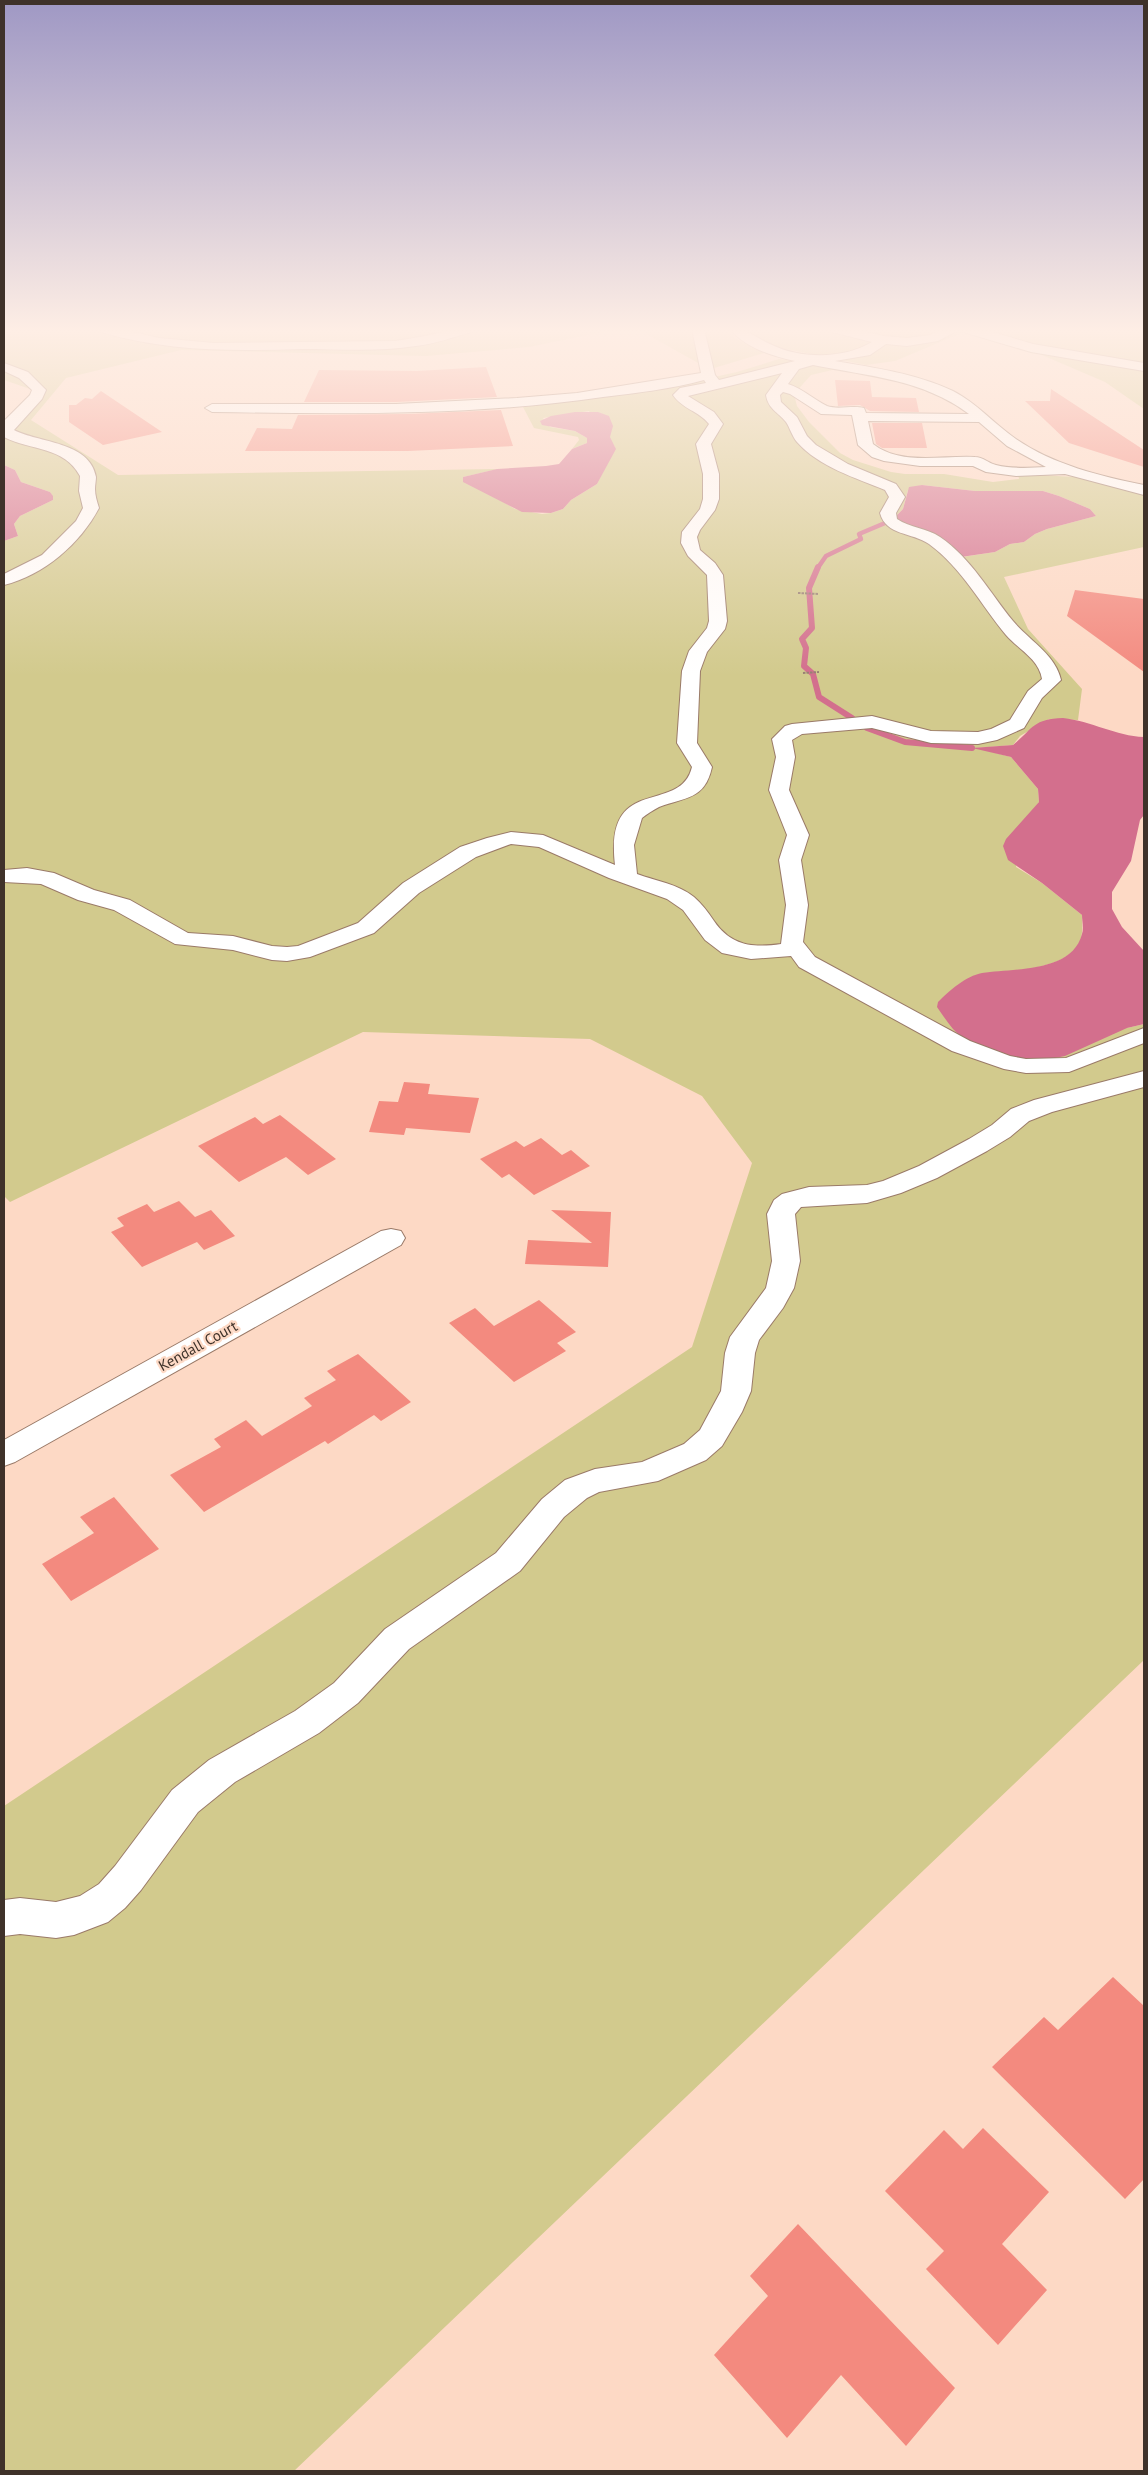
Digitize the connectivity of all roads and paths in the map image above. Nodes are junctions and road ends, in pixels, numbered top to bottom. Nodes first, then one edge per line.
1 (49, 444) edge
2 (704, 444) edge
3 (806, 444) edge
4 (866, 444) edge
5 (970, 444) edge
6 (1015, 444) edge
7 (973, 447) junction
8 (1067, 470) junction
9 (1144, 490) edge
10 (4, 580) edge
11 (798, 593) dead end
12 (819, 594) dead end
13 (819, 672) dead end
14 (803, 673) dead end
15 (4, 876) edge
16 (627, 878) junction
17 (795, 949) junction
18 (1144, 1035) edge
19 (1144, 1079) edge
20 (391, 1238) dead end
21 (4, 1454) edge
22 (4, 1918) edge

1 - 10 street
2 - 16 street
3 - 17 street
4 - 7 street
5 - 7 street
6 - 8 street
7 - 8 street
8 - 9 street
11 - 12 path
13 - 14 path
15 - 16 street
16 - 17 street
17 - 18 street
19 - 22 street
20 - 21 street, Kendall Court

